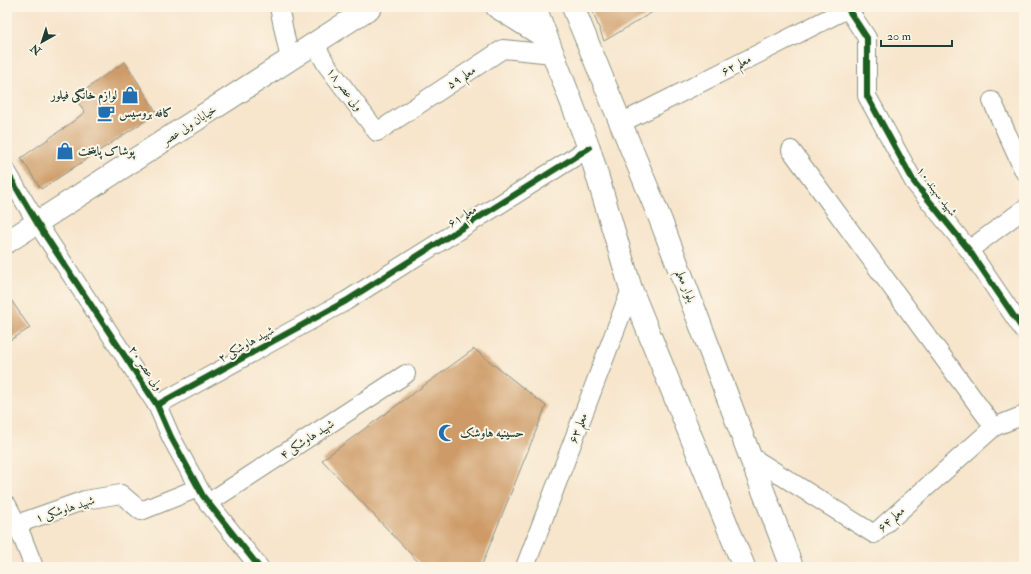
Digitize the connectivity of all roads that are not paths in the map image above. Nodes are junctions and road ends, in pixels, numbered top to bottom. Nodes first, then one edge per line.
1 (279, 7) edge
2 (371, 7) edge
3 (497, 7) edge
4 (573, 7) edge
5 (850, 8) edge
6 (545, 25) edge
7 (315, 44) junction
8 (290, 60) junction
9 (992, 101) dead end
10 (621, 123) junction
11 (377, 132) joint
12 (589, 148) junction
13 (791, 150) dead end
14 (1024, 171) edge
15 (7, 172) edge
16 (1024, 209) edge
17 (37, 223) junction
18 (7, 242) edge
19 (969, 250) junction
20 (631, 290) junction
21 (346, 301) joint
22 (1024, 331) edge
23 (406, 374) dead end
24 (157, 405) junction
25 (1024, 415) edge
26 (994, 428) junction
27 (750, 456) junction
28 (198, 488) junction
29 (208, 503) junction
30 (7, 505) edge
31 (17, 524) junction
32 (34, 567) edge
33 (259, 567) edge
34 (525, 567) edge
35 (744, 567) edge
36 (792, 567) edge

1 - 8 street
2 - 7 main road, خیابان ولی عصر
3 - 6 main road
4 - 10 main road, بلوار معلم
5 - 10 street, معلم ۶۲
5 - 19 street, شهید سهبند ۱۰
6 - 11 street, معلم ۵۹
6 - 12 main road
7 - 8 main road, خیابان ولی عصر
7 - 11 street, ولی عصر ۱۸
8 - 17 main road, خیابان ولی عصر
9 - 14 street
10 - 27 main road, بلوار معلم
12 - 20 main road
12 - 21 street, معلم ۶۱
13 - 26 street
15 - 17 street, ولی عصر ۲۰
16 - 19 street
17 - 18 main road, خیابان ولی عصر
17 - 24 street, ولی عصر ۲۰
19 - 22 street, شهید سهبند ۱۰
20 - 34 street, معلم ۶۳
20 - 35 main road
21 - 24 street, شهید هاوشکی ۲
23 - 29 street, شهید هاوشکی ۴
24 - 28 street, ولی عصر ۲۰
25 - 26 street, معلم ۶۴
26 - 27 street, معلم ۶۴
27 - 36 main road, بلوار معلم
28 - 29 street, ولی عصر ۲۰
28 - 31 street, شهید هاوشکی ۱
29 - 33 street, ولی عصر ۲۰
30 - 31 street
31 - 32 street

